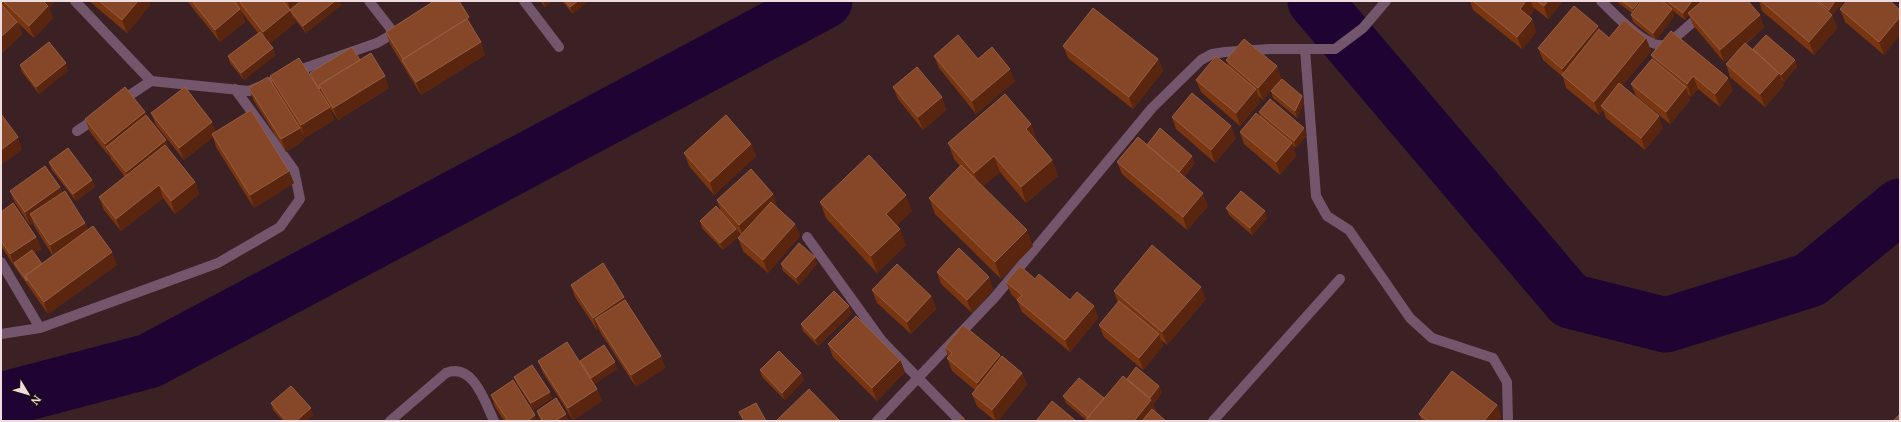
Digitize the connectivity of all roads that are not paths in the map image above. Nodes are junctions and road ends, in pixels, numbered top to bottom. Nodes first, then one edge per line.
1 (76, 1) edge
2 (369, 1) edge
3 (524, 1) edge
4 (1386, 1) edge
5 (1601, 1) edge
6 (1717, 1) edge
7 (407, 25) edge
8 (394, 33) junction
9 (559, 47) dead end
10 (1305, 49) junction
11 (151, 81) junction
12 (235, 89) junction
13 (78, 131) dead end
14 (807, 237) dead end
15 (1, 262) edge
16 (1340, 279) dead end
17 (40, 328) junction
18 (1, 334) edge
19 (918, 379) junction
20 (390, 421) edge
21 (494, 421) edge
22 (877, 421) edge
23 (960, 421) edge
24 (1213, 421) edge
25 (1508, 421) edge

1 - 11 street
2 - 8 street
3 - 9 street
4 - 10 street
5 - 6 street
7 - 8 street
8 - 12 street
10 - 19 street
10 - 25 street
11 - 12 street
11 - 13 street
12 - 17 street
14 - 19 street
15 - 17 street
16 - 24 street
17 - 18 street
19 - 22 street
19 - 23 street
20 - 21 street

